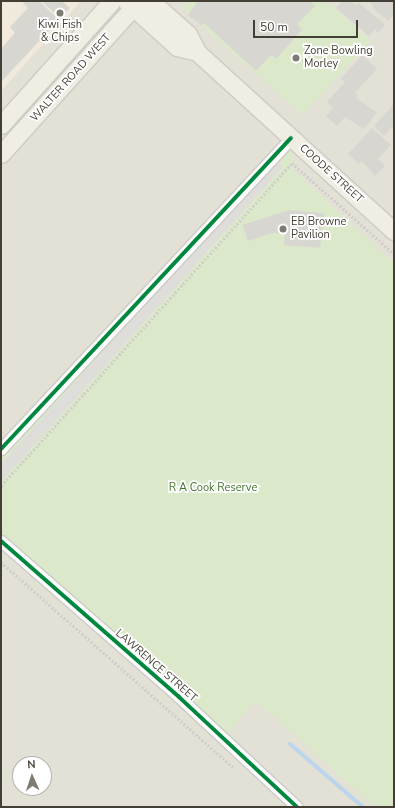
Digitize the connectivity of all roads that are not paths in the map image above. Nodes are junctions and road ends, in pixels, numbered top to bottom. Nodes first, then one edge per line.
1 (112, 1) edge
2 (151, 1) edge
3 (171, 1) edge
4 (133, 3) edge
5 (178, 25) junction
6 (197, 52) junction
7 (1, 126) edge
8 (291, 138) junction
9 (1, 154) edge
10 (394, 231) edge
11 (1, 449) edge
12 (1, 541) edge
13 (297, 807) edge

1 - 7 main road, WALTER ROAD WEST
2 - 5 main road, COODE STREET
3 - 5 main road
4 - 6 main road, COODE STREET
4 - 9 main road, WALTER ROAD WEST
5 - 6 main road, COODE STREET
6 - 8 main road, COODE STREET
8 - 10 main road, COODE STREET
8 - 11 street
12 - 13 street, LAWRENCE STREET

